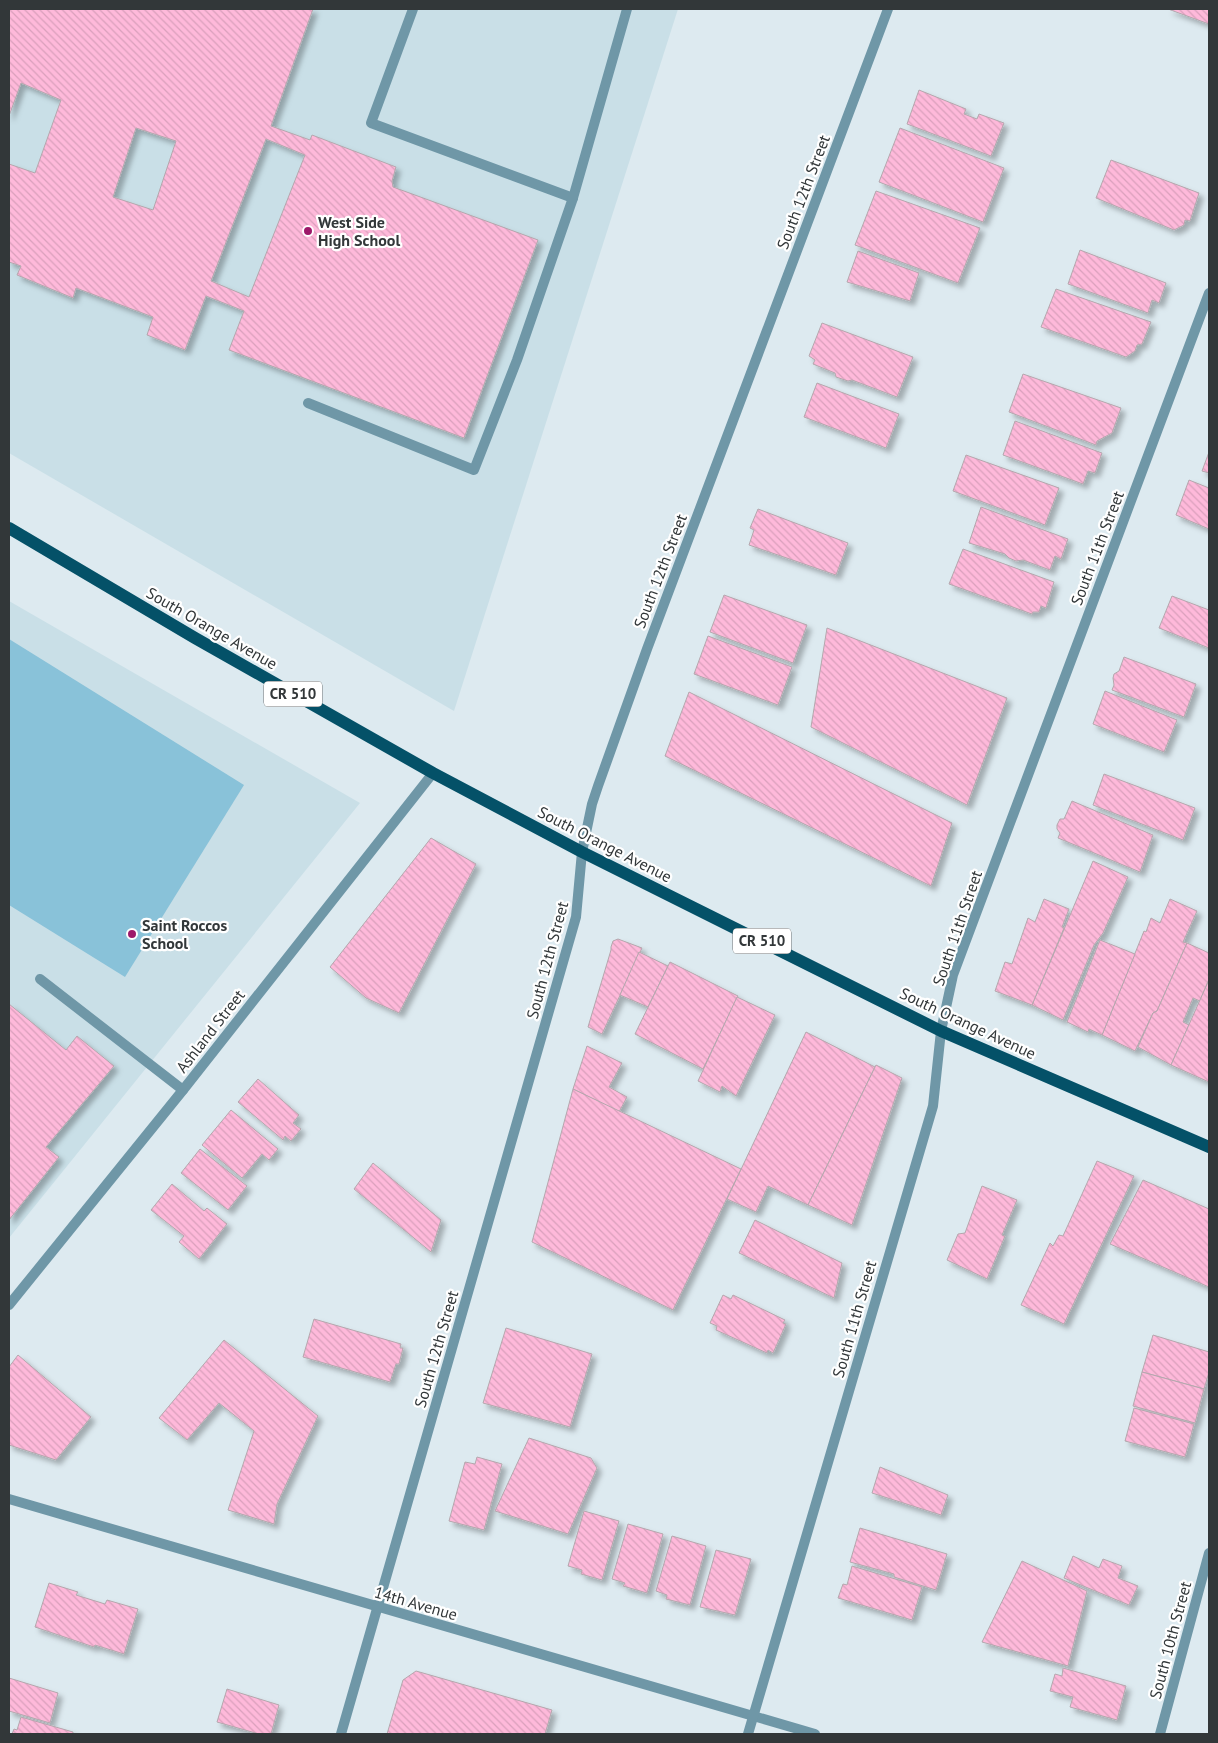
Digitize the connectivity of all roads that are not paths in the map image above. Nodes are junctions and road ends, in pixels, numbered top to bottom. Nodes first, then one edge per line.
1 (413, 9) edge
2 (626, 9) edge
3 (888, 9) edge
4 (573, 198) junction
5 (1209, 293) edge
6 (308, 403) dead end
7 (9, 528) edge
8 (433, 773) junction
9 (582, 852) junction
10 (40, 979) dead end
11 (941, 1031) junction
12 (183, 1090) junction
13 (1209, 1147) edge
14 (9, 1305) edge
15 (9, 1499) edge
16 (1209, 1553) edge
17 (378, 1607) junction
18 (753, 1716) junction
19 (340, 1734) edge
20 (748, 1734) edge
21 (815, 1734) edge
22 (1160, 1734) edge

1 - 4 street
2 - 4 street
3 - 9 street, South 12th Street
4 - 6 street
5 - 11 street, South 11th Street
7 - 8 main road, South Orange Avenue / CR 510
8 - 9 main road, South Orange Avenue / CR 510
8 - 12 street, Ashland Street
9 - 11 main road, South Orange Avenue / CR 510
9 - 17 street, South 12th Street
10 - 12 street
11 - 13 main road, South Orange Avenue / CR 510
11 - 18 street, South 11th Street
12 - 14 street, Ashland Street
15 - 17 street, 14th Avenue
16 - 22 street, South 10th Street
17 - 18 street, 14th Avenue
17 - 19 street, South 12th Street
18 - 20 street, South 11th Street
18 - 21 street, 14th Avenue

